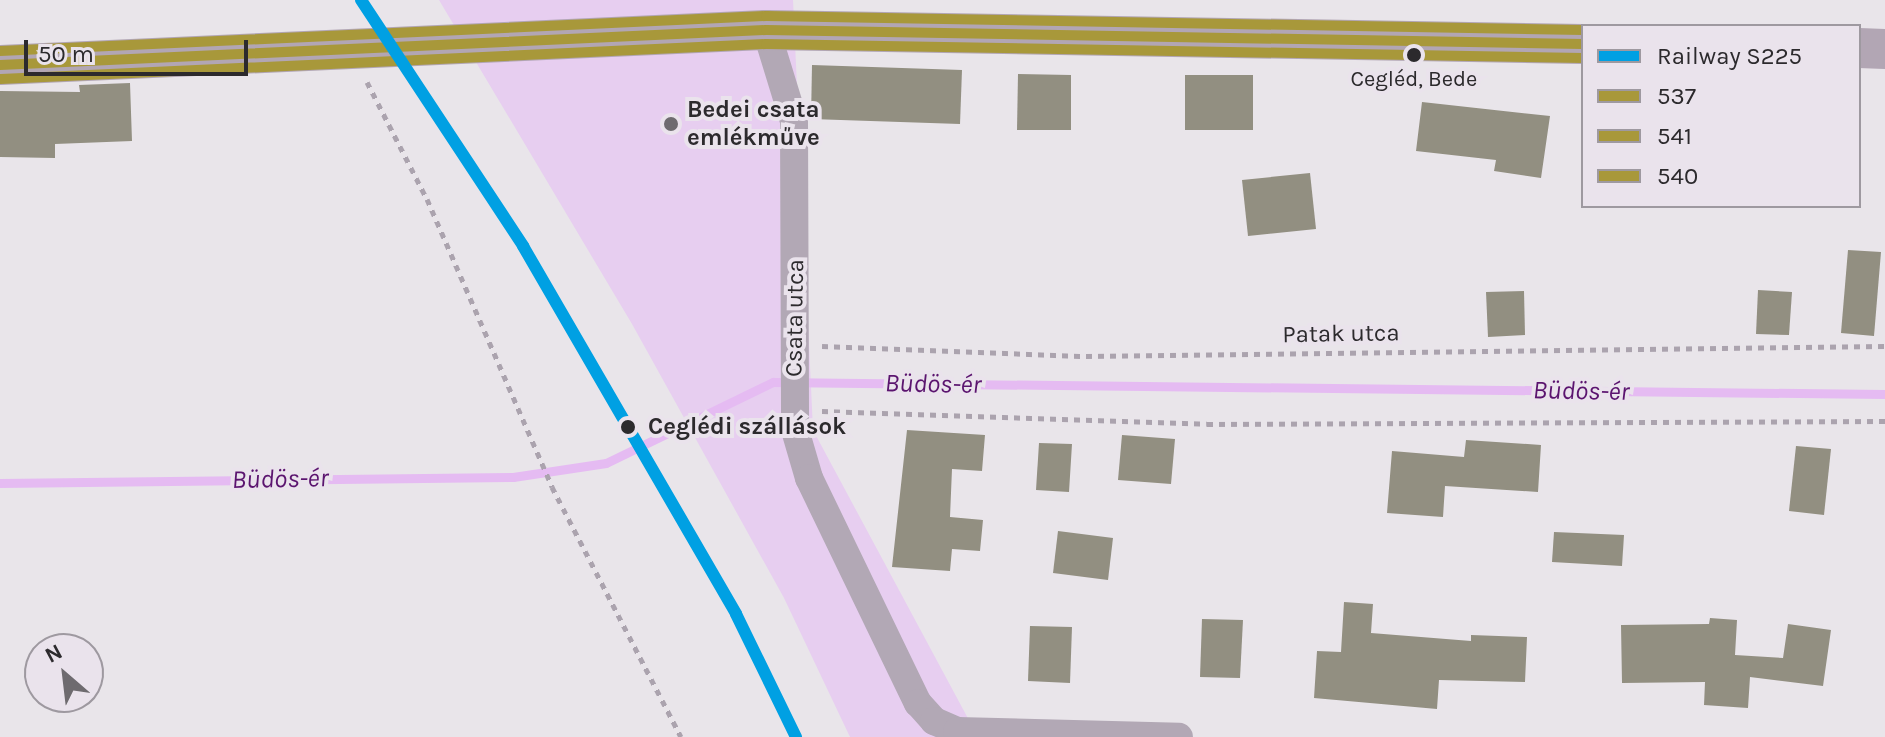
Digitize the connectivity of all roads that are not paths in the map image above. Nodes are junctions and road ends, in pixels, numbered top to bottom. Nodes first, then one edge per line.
1 (766, 30) junction
2 (1581, 44) edge
3 (1861, 48) edge
4 (1885, 49) edge
5 (0, 65) edge
6 (1179, 737) edge

1 - 2 main road
1 - 5 main road
1 - 6 street, Csata utca
3 - 4 main road

